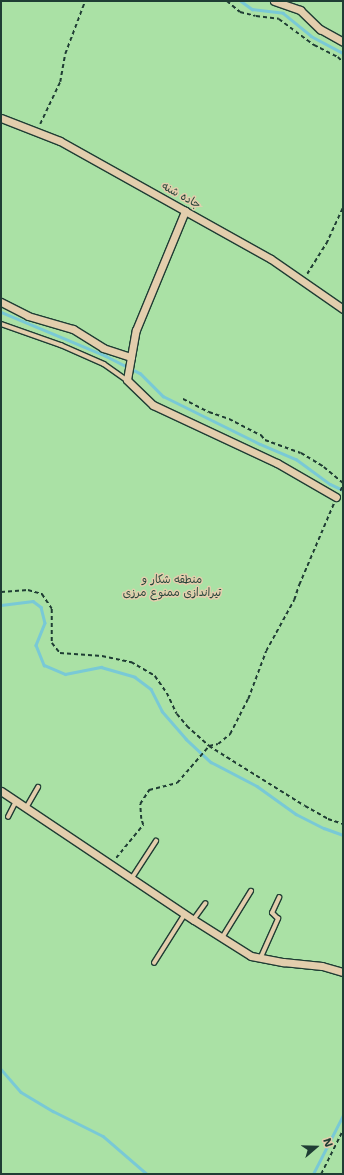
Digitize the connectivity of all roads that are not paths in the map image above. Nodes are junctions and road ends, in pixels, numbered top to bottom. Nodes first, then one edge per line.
1 (274, 1) edge
2 (343, 42) edge
3 (1, 118) edge
4 (185, 211) junction
5 (1, 302) edge
6 (343, 309) edge
7 (1, 324) edge
8 (130, 359) junction
9 (127, 376) junction
10 (336, 498) road end
11 (38, 787) dead end
12 (1, 791) edge
13 (16, 801) junction
14 (26, 808) junction
15 (8, 817) dead end
16 (156, 841) dead end
17 (132, 878) junction
18 (251, 891) dead end
19 (279, 898) dead end
20 (205, 904) dead end
21 (185, 914) junction
22 (194, 920) junction
23 (222, 938) junction
24 (260, 958) junction
25 (154, 963) dead end
26 (343, 972) edge

1 - 2 street
3 - 4 street, جاده شنه
4 - 6 street, جاده شنه
4 - 8 street
5 - 8 street
7 - 9 lane
8 - 9 street
9 - 10 street
11 - 14 lane
12 - 13 street
13 - 14 street
13 - 15 lane
14 - 17 street
16 - 17 lane
17 - 21 street
18 - 23 lane
19 - 24 lane
20 - 22 lane
21 - 22 street
21 - 25 lane
22 - 23 street
23 - 24 street
24 - 26 street

